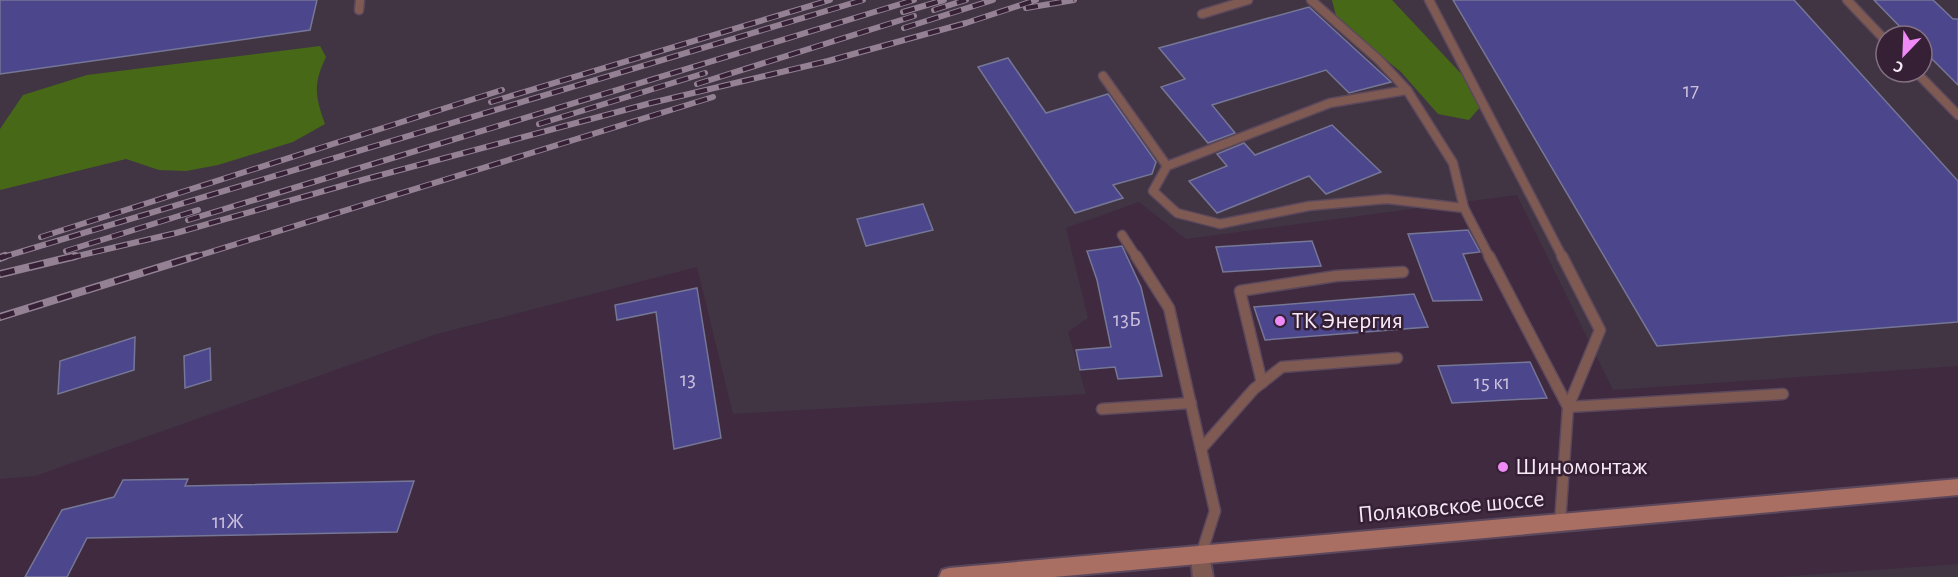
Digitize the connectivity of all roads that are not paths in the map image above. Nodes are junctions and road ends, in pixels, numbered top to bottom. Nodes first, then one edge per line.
1 (360, 0) edge
2 (1248, 0) edge
3 (1311, 0) edge
4 (1429, 0) edge
5 (1846, 0) edge
6 (359, 10) dead end
7 (1202, 14) dead end
8 (1874, 29) edge
9 (1103, 76) dead end
10 (1928, 84) edge
11 (1407, 90) junction
12 (1958, 115) edge
13 (1167, 166) junction
14 (1464, 208) junction
15 (1122, 235) dead end
16 (1402, 272) dead end
17 (1396, 358) dead end
18 (1262, 383) junction
19 (1783, 394) dead end
20 (1191, 404) junction
21 (1568, 407) junction
22 (1102, 409) dead end
23 (1201, 450) junction
24 (1958, 486) edge
25 (1560, 523) junction
26 (1201, 555) junction
27 (949, 577) edge
28 (1203, 577) edge

1 - 6 lane
2 - 7 lane
3 - 11 lane
4 - 21 lane
5 - 8 lane
9 - 13 lane
10 - 12 lane
11 - 13 lane
11 - 14 lane
13 - 14 lane
14 - 21 lane
15 - 20 lane
16 - 18 lane
17 - 18 lane
18 - 23 lane
19 - 21 lane
20 - 22 lane
20 - 23 lane
21 - 25 lane
23 - 26 lane
24 - 25 main road, Поляковское шоссе
25 - 26 main road, Поляковское шоссе
26 - 27 main road, Поляковское шоссе
26 - 28 street

